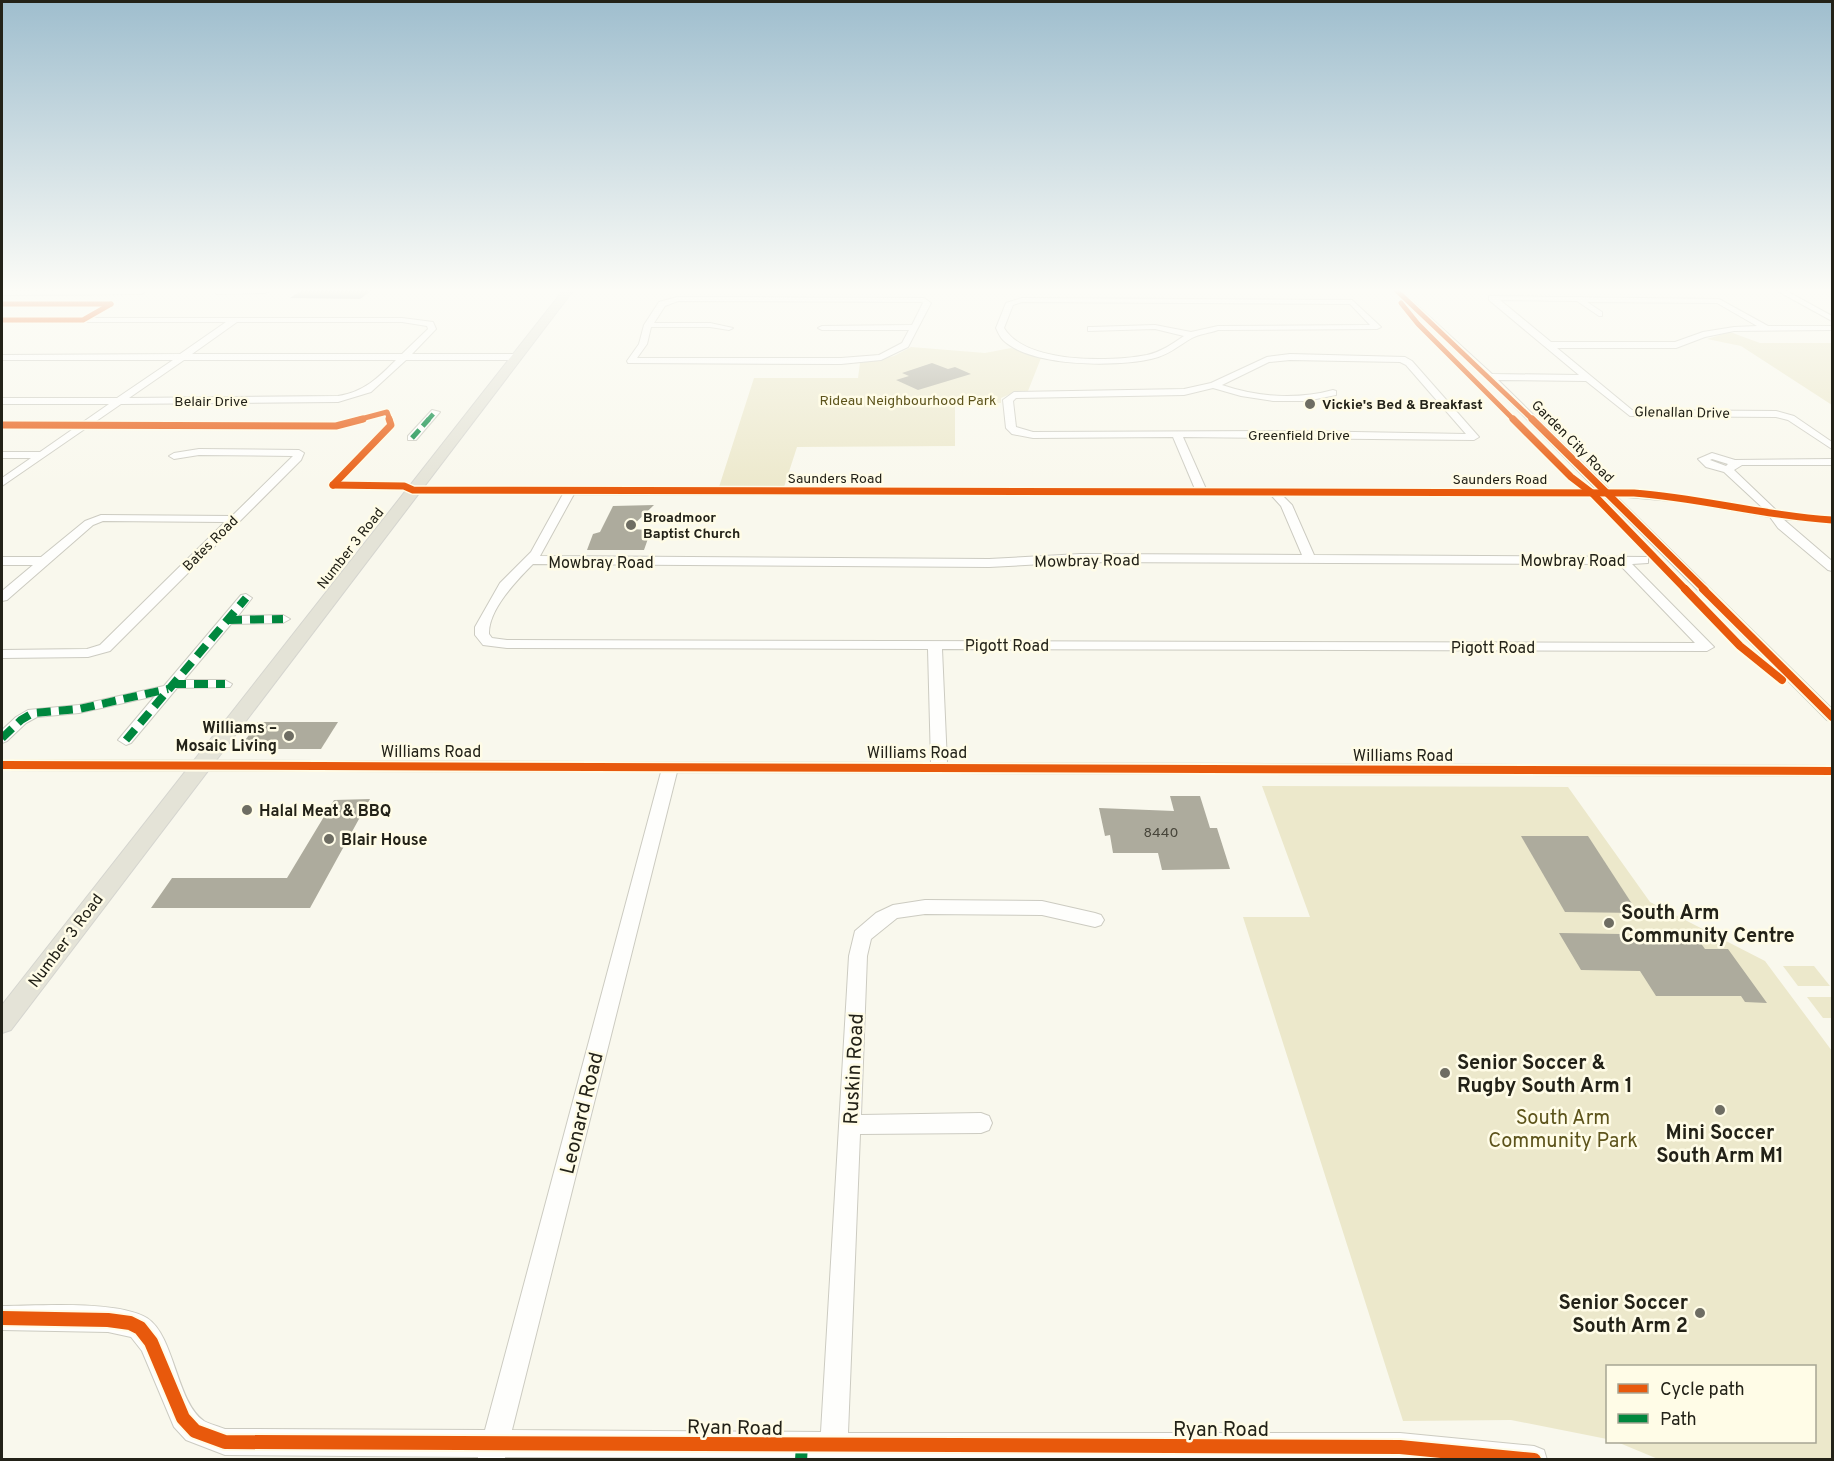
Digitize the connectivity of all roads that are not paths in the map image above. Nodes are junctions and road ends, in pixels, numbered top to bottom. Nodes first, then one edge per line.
1 (634, 356) edge
2 (877, 356) edge
3 (1049, 356) edge
4 (1148, 356) edge
5 (1468, 356) edge
6 (1562, 356) edge
7 (2, 357) edge
8 (182, 357) junction
9 (410, 357) junction
10 (512, 357) joint
11 (1490, 377) junction
12 (1588, 378) junction
13 (1214, 385) junction
14 (1333, 393) dead end
15 (2, 401) edge
16 (120, 401) junction
17 (435, 412) dead end
18 (1177, 436) junction
19 (412, 438) dead end
20 (1833, 446) edge
21 (2, 455) edge
22 (42, 455) junction
23 (174, 456) dead end
24 (1833, 462) edge
25 (2, 483) edge
26 (413, 490) junction
27 (570, 490) junction
28 (1202, 493) junction
29 (1605, 493) junction
30 (1280, 496) junction
31 (1774, 517) junction
32 (235, 519) junction
33 (1833, 520) edge
34 (1310, 559) junction
35 (530, 560) junction
36 (1644, 560) dead end
37 (2, 561) edge
38 (43, 561) junction
39 (1622, 561) junction
40 (1833, 567) edge
41 (2, 597) edge
42 (246, 598) dead end
43 (228, 620) junction
44 (283, 620) dead end
45 (935, 645) junction
46 (2, 654) edge
47 (225, 684) dead end
48 (170, 687) junction
49 (1833, 717) edge
50 (2, 738) edge
51 (126, 740) dead end
52 (2, 765) edge
53 (198, 766) junction
54 (670, 767) junction
55 (939, 767) junction
56 (1833, 771) edge
57 (1095, 920) dead end
58 (2, 1023) edge
59 (981, 1123) dead end
60 (850, 1125) junction
61 (2, 1318) edge
62 (834, 1446) junction
63 (493, 1451) edge
64 (801, 1453) edge
65 (1534, 1460) edge

1 - 2 street
3 - 4 street
5 - 11 street, Garden City Road
6 - 12 street, Glenallan Drive
7 - 8 street
8 - 9 street
8 - 16 street
9 - 10 street
9 - 16 street, Belair Drive
10 - 26 main road, Number 3 Road
11 - 12 street
11 - 29 street, Garden City Road
12 - 20 street, Glenallan Drive
13 - 14 street
13 - 18 street, Greenfield Drive
13 - 18 street, Greenfield Drive
15 - 16 street, Belair Drive
16 - 22 street
17 - 19 street
18 - 28 street
21 - 22 street
22 - 25 street
23 - 32 street, Bates Road
24 - 31 street
26 - 27 street, Saunders Road
26 - 53 main road, Number 3 Road
27 - 28 street, Saunders Road
27 - 35 street, Pigott Road
28 - 30 street, Saunders Road
29 - 30 street, Saunders Road
29 - 31 street, Saunders Road
29 - 49 street, Garden City Road
30 - 34 street
31 - 33 street, Saunders Road
31 - 40 street
32 - 38 street
32 - 46 street, Bates Road
34 - 35 street, Mowbray Road
34 - 39 street, Mowbray Road
35 - 45 street, Pigott Road
36 - 39 street, Mowbray Road
37 - 38 street
38 - 41 street
39 - 45 street, Pigott Road
42 - 43 street
43 - 44 street
43 - 48 street
45 - 55 street
47 - 48 street
48 - 50 street
48 - 51 street
52 - 53 street, Williams Road
53 - 54 street, Williams Road
53 - 58 main road, Number 3 Road
54 - 55 street, Williams Road
54 - 63 street, Leonard Road
55 - 56 street, Williams Road
57 - 60 street, Ruskin Road
59 - 60 street
60 - 62 street, Ruskin Road
61 - 63 street, Ryan Road
62 - 64 street, Ryan Road
62 - 65 street, Ryan Road
63 - 64 street, Ryan Road

